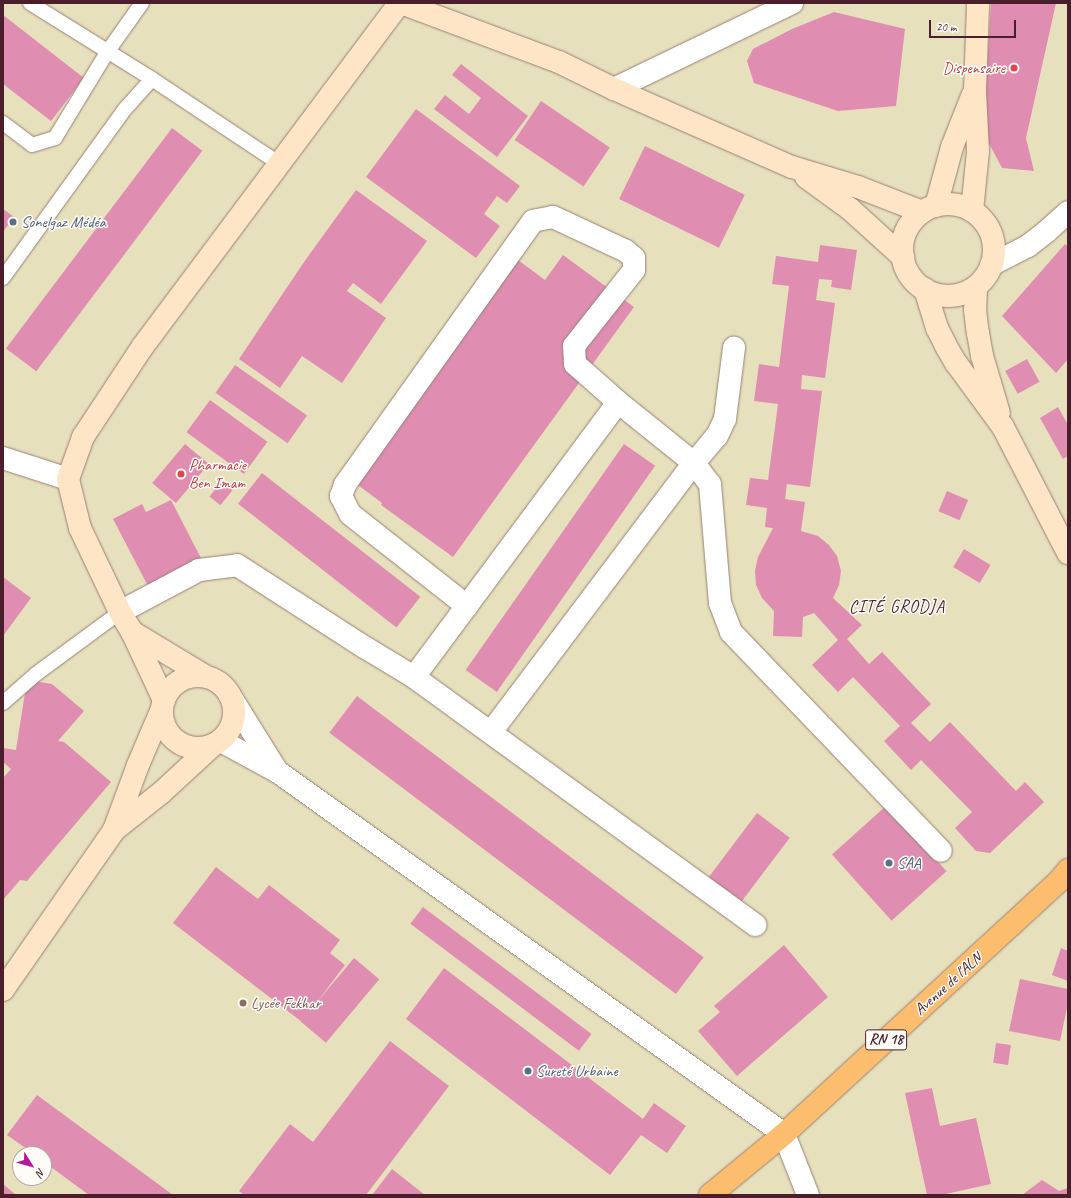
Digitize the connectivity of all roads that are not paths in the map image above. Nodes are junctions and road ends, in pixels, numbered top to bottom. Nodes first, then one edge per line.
1 (30, 3) edge
2 (142, 3) edge
3 (400, 3) edge
4 (792, 3) edge
5 (978, 3) edge
6 (108, 51) junction
7 (152, 80) junction
8 (614, 89) junction
9 (975, 91) junction
10 (3, 123) edge
11 (280, 164) junction
12 (792, 167) junction
13 (929, 209) junction
14 (972, 211) junction
15 (1068, 212) edge
16 (903, 257) junction
17 (991, 265) junction
18 (3, 278) edge
19 (976, 287) junction
20 (925, 290) junction
21 (734, 348) dead end
22 (618, 402) junction
23 (1003, 427) junction
24 (3, 458) edge
25 (694, 463) junction
26 (68, 479) junction
27 (1068, 553) edge
28 (467, 606) junction
29 (120, 612) junction
30 (132, 632) junction
31 (205, 676) junction
32 (414, 677) junction
33 (229, 694) junction
34 (3, 704) edge
35 (162, 705) junction
36 (491, 732) junction
37 (217, 743) junction
38 (278, 772) junction
39 (114, 830) junction
40 (942, 851) dead end
41 (1065, 877) edge
42 (755, 924) dead end
43 (3, 990) edge
44 (784, 1134) junction
45 (710, 1195) edge
46 (808, 1195) edge

1 - 6 lane
2 - 6 lane
3 - 8 street
3 - 11 street
4 - 8 street
5 - 9 street
6 - 7 lane
6 - 10 lane
7 - 11 lane
7 - 18 lane
8 - 12 street
9 - 13 street
9 - 14 street
11 - 26 street
12 - 13 street
12 - 16 street
13 - 14 street
13 - 16 street
14 - 17 street
15 - 17 street
16 - 20 street
17 - 19 street
19 - 20 street
19 - 23 street
20 - 23 street
21 - 25 street
22 - 25 street
22 - 28 street
22 - 28 street
23 - 27 street
24 - 26 street
25 - 36 street
25 - 40 street
26 - 29 street
28 - 32 street
29 - 30 street
29 - 32 street
29 - 34 lane
30 - 31 street
30 - 35 street
31 - 33 street
31 - 35 street
32 - 36 street
33 - 37 street
33 - 38 street
35 - 37 street
35 - 39 street
36 - 42 street
37 - 38 street
37 - 39 street
38 - 44 street
39 - 43 street
41 - 44 main road, Avenue de l'ALN / RN 18
44 - 45 main road, Avenue de l'ALN / RN 18
44 - 46 street

